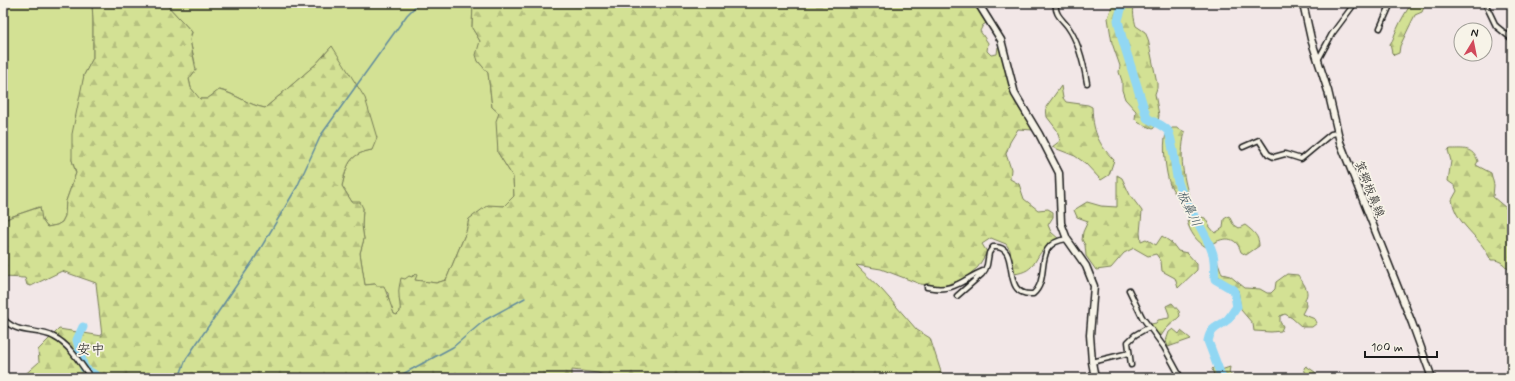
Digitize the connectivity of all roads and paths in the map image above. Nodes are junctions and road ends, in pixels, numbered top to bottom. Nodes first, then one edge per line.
1 (978, 3) edge
2 (1056, 3) edge
3 (1303, 3) edge
4 (1355, 3) edge
5 (1391, 3) edge
6 (1485, 3) edge
7 (1380, 28) dead end
8 (1512, 39) edge
9 (1318, 60) junction
10 (1087, 83) dead end
11 (1337, 133) junction
12 (1243, 147) dead end
13 (1067, 239) junction
14 (985, 270) junction
15 (927, 287) dead end
16 (1129, 290) dead end
17 (957, 296) dead end
18 (3, 318) edge
19 (1149, 327) junction
20 (1129, 353) junction
21 (1092, 362) junction
22 (1131, 365) dead end
23 (91, 378) edge
24 (1095, 378) edge
25 (1181, 378) edge
26 (1432, 378) edge

1 - 13 street
2 - 10 street
3 - 9 street, 箕郷板鼻線
4 - 9 street
5 - 7 street
6 - 8 street
9 - 11 street, 箕郷板鼻線
11 - 12 street
11 - 26 street, 箕郷板鼻線
13 - 14 street
13 - 21 street
14 - 15 street
14 - 17 street
16 - 19 street
18 - 23 street
19 - 20 street
19 - 25 street
20 - 21 street
20 - 22 street
21 - 24 street

